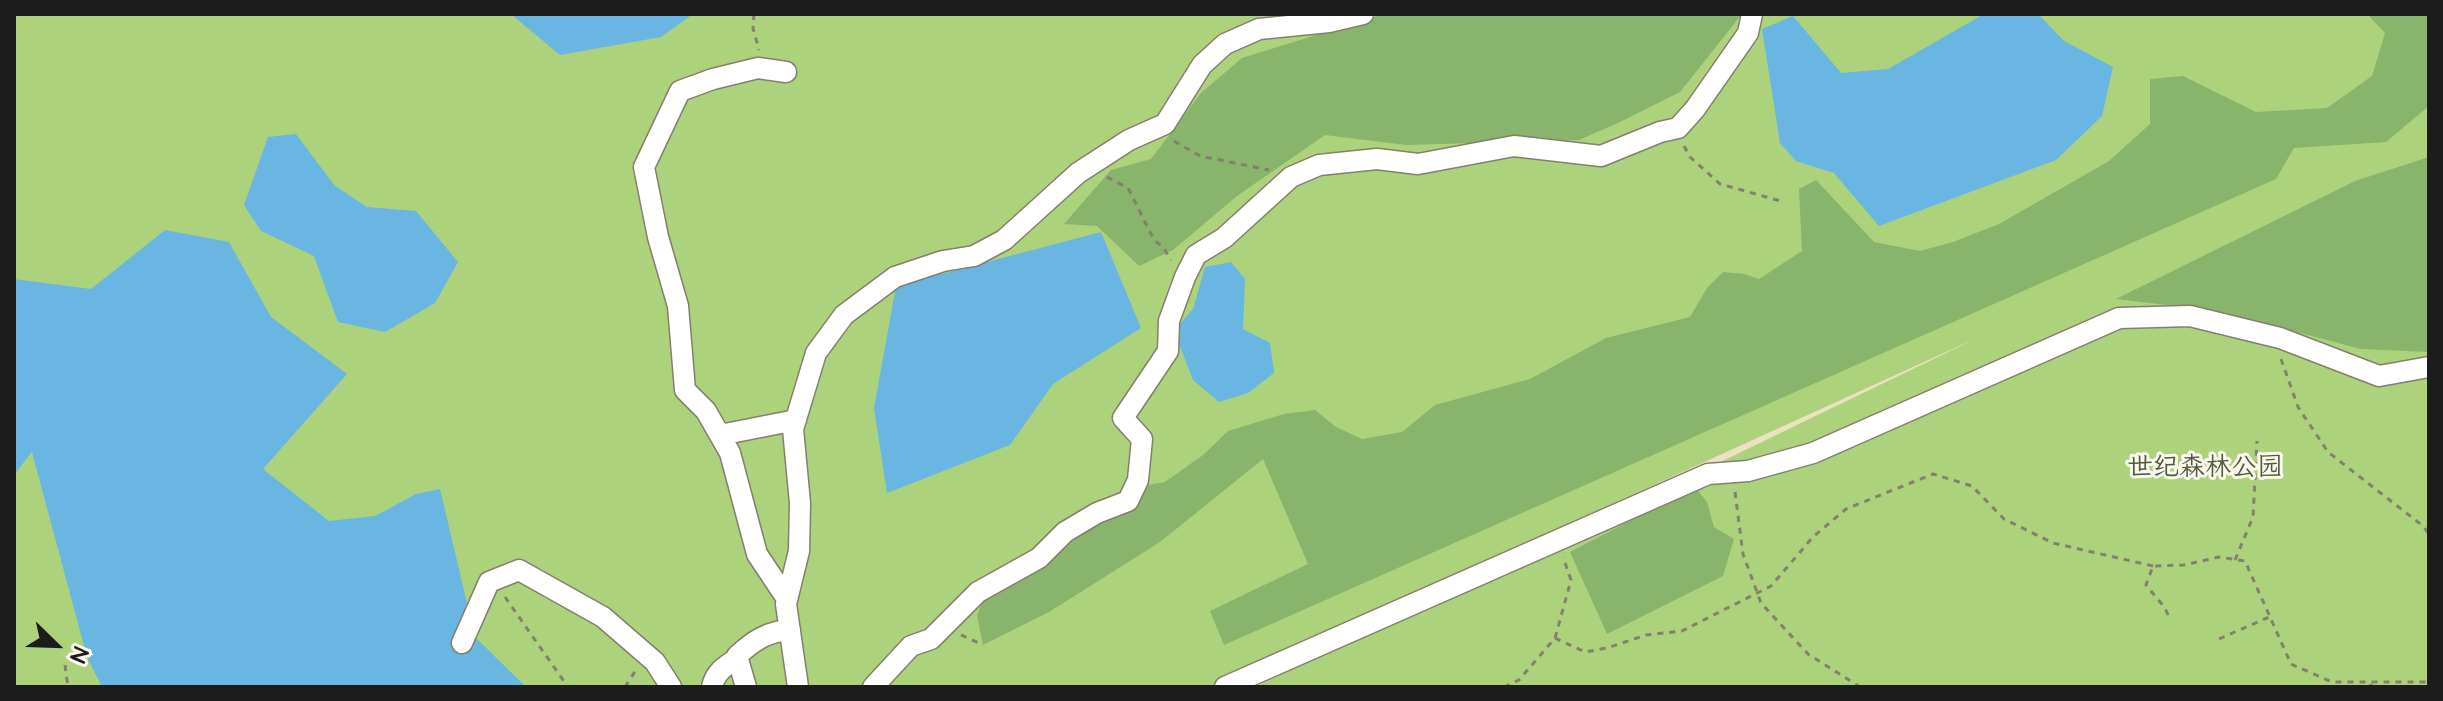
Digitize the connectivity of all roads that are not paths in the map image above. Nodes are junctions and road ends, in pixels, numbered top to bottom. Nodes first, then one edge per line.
1 (1363, 14) edge
2 (1752, 14) edge
3 (776, 71) road end
4 (2429, 367) edge
5 (796, 420) junction
6 (720, 435) junction
7 (787, 599) junction
8 (790, 630) junction
9 (462, 643) dead end
10 (738, 658) junction
11 (671, 687) edge
12 (712, 687) edge
13 (746, 687) edge
14 (798, 687) edge
15 (873, 687) edge
16 (1225, 687) edge

1 - 5 lane
2 - 15 lane
3 - 6 lane
4 - 16 lane
5 - 6 lane
5 - 7 lane
6 - 7 lane
7 - 8 lane
8 - 10 lane
8 - 14 lane
9 - 11 lane
10 - 12 lane
10 - 13 lane

